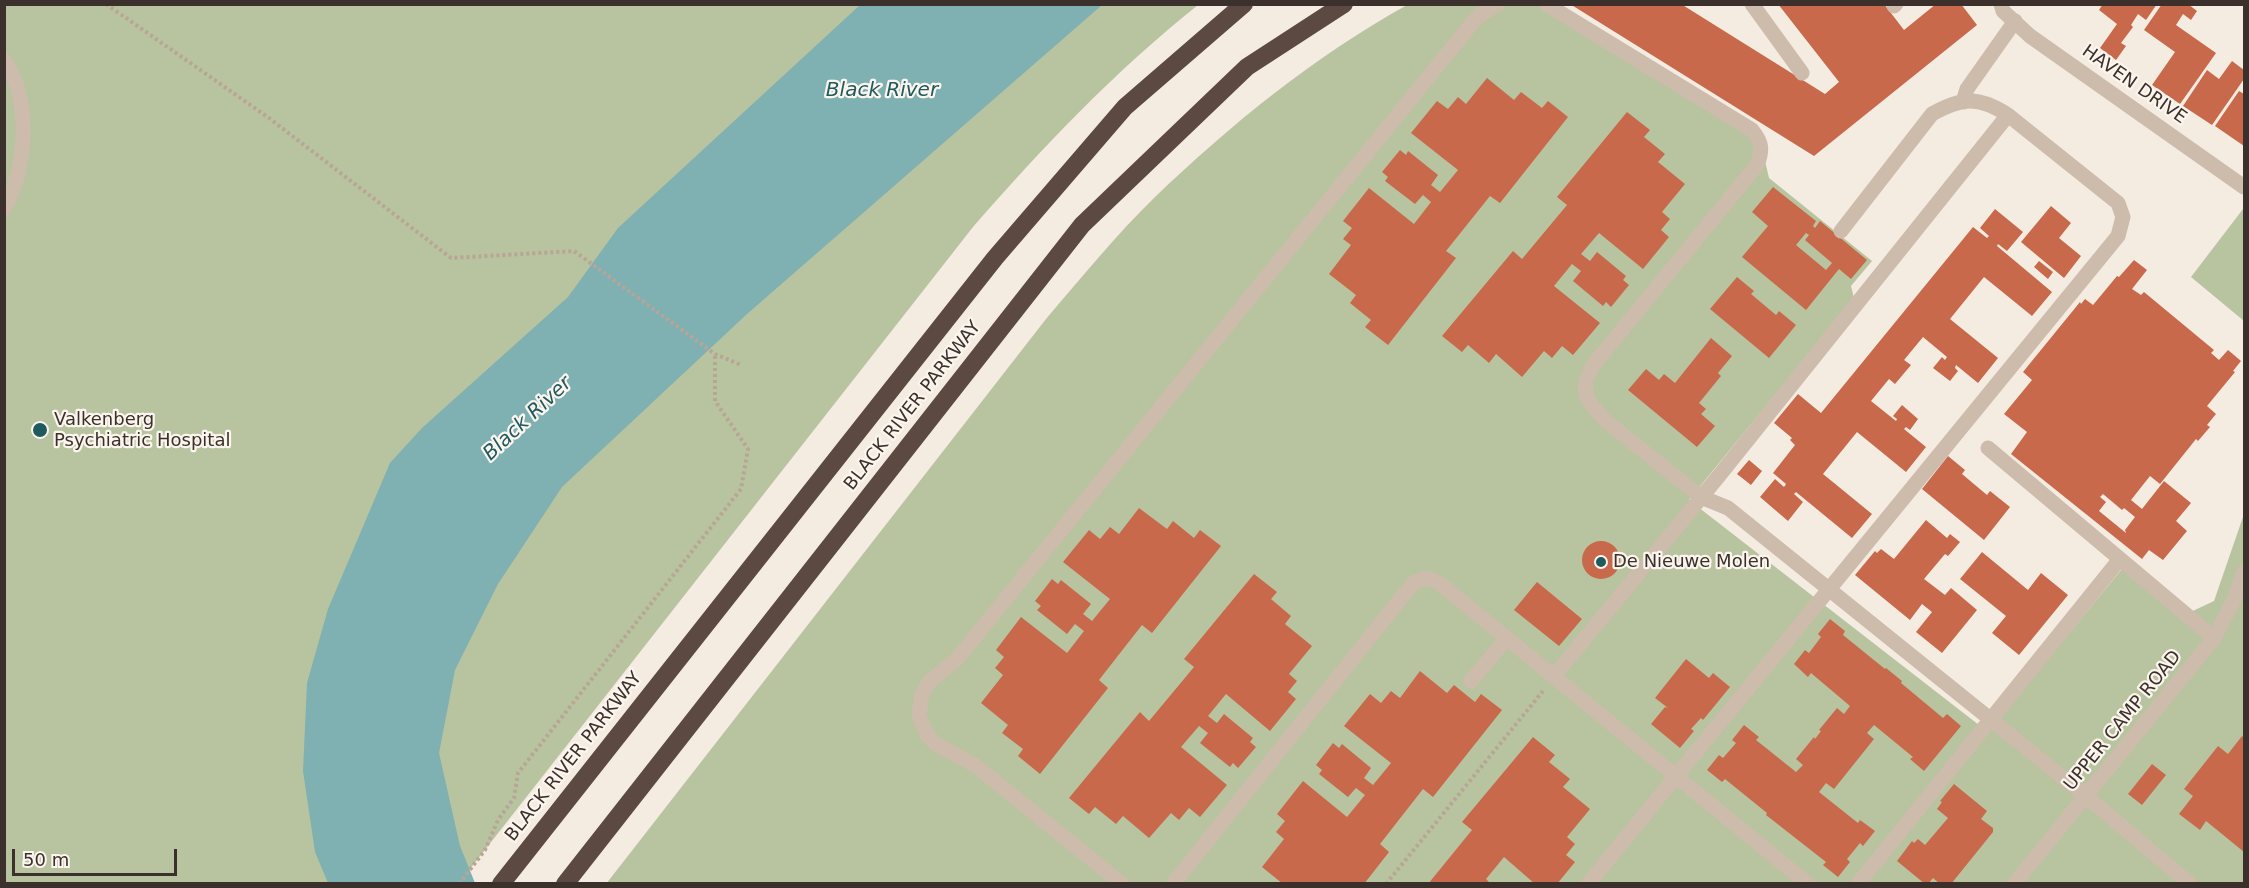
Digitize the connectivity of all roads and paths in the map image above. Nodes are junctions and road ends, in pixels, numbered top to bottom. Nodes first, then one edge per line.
1 (106, 4) edge
2 (1244, 4) edge
3 (1344, 4) edge
4 (1498, 4) edge
5 (1546, 4) edge
6 (1752, 4) edge
7 (2006, 12) edge
8 (4, 60) edge
9 (1802, 73) dead end
10 (1964, 102) junction
11 (2008, 115) junction
12 (2244, 187) edge
13 (4, 208) edge
14 (1841, 231) dead end
15 (715, 354) junction
16 (741, 365) dead end
17 (1988, 448) dead end
18 (1701, 497) junction
19 (2120, 559) junction
20 (2244, 572) edge
21 (1828, 589) junction
22 (1507, 638) junction
23 (2214, 638) junction
24 (1554, 676) junction
25 (1472, 681) dead end
26 (1990, 719) junction
27 (1675, 776) junction
28 (2087, 797) junction
29 (1791, 878) edge
30 (459, 884) edge
31 (501, 884) edge
32 (565, 884) edge
33 (1122, 884) edge
34 (1173, 884) edge
35 (1386, 884) edge
36 (1588, 884) edge
37 (1808, 884) edge
38 (1858, 884) edge
39 (2014, 884) edge
40 (2190, 884) edge

1 - 15 path
2 - 31 highway, BLACK RIVER PARKWAY
3 - 32 highway, BLACK RIVER PARKWAY
4 - 33 street
5 - 18 street
6 - 9 street
7 - 10 street
7 - 12 street, HAVEN DRIVE
8 - 13 street
10 - 11 street
10 - 14 street
11 - 18 street
11 - 21 street
15 - 16 path
15 - 30 path
17 - 19 street
18 - 21 street
18 - 24 street
19 - 23 street
19 - 26 street
20 - 23 street, UPPER CAMP ROAD
21 - 26 street
21 - 27 street
22 - 24 street
22 - 25 street
22 - 34 street
23 - 28 street, UPPER CAMP ROAD
24 - 27 street
24 - 35 path
26 - 28 street
26 - 38 street
27 - 29 street
27 - 36 street
28 - 39 street, UPPER CAMP ROAD
28 - 40 street
29 - 37 street

